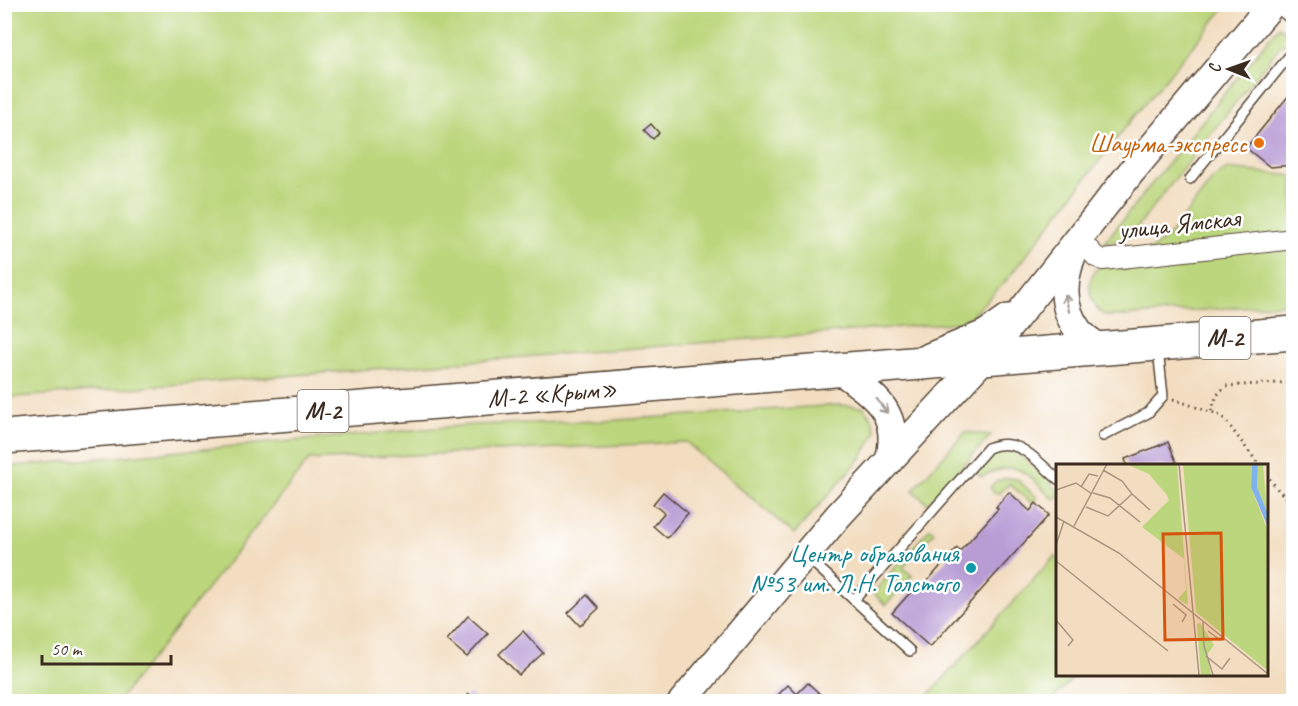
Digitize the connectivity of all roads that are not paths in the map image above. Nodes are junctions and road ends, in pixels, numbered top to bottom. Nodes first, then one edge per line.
1 (1272, 4) edge
2 (1293, 22) edge
3 (1293, 50) edge
4 (1190, 179) dead end
5 (1079, 239) junction
6 (1293, 239) edge
7 (1028, 304) junction
8 (1293, 333) edge
9 (1157, 344) junction
10 (1100, 348) junction
11 (986, 356) junction
12 (917, 362) junction
13 (838, 369) junction
14 (1103, 436) dead end
15 (4, 437) edge
16 (889, 461) junction
17 (1056, 478) edge
18 (806, 556) junction
19 (854, 600) junction
20 (910, 651) dead end
21 (682, 702) edge

1 - 2 lane
1 - 5 main road
3 - 4 lane
5 - 6 street, улица Ямская
5 - 7 main road
10 -> 5 main road
7 - 11 main road
7 - 12 main road
8 - 9 highway, М-2
9 - 10 highway, М-2
9 - 14 lane
10 - 11 highway, М-2 «Крым» / М-2
11 - 12 highway, М-2 «Крым» / М-2
11 - 16 main road
12 - 13 highway, М-2 «Крым» / М-2
13 - 15 highway, М-2 «Крым» / М-2
13 -> 16 main road
16 - 18 main road
17 - 19 lane
18 - 19 lane
18 - 21 main road
19 - 20 lane

